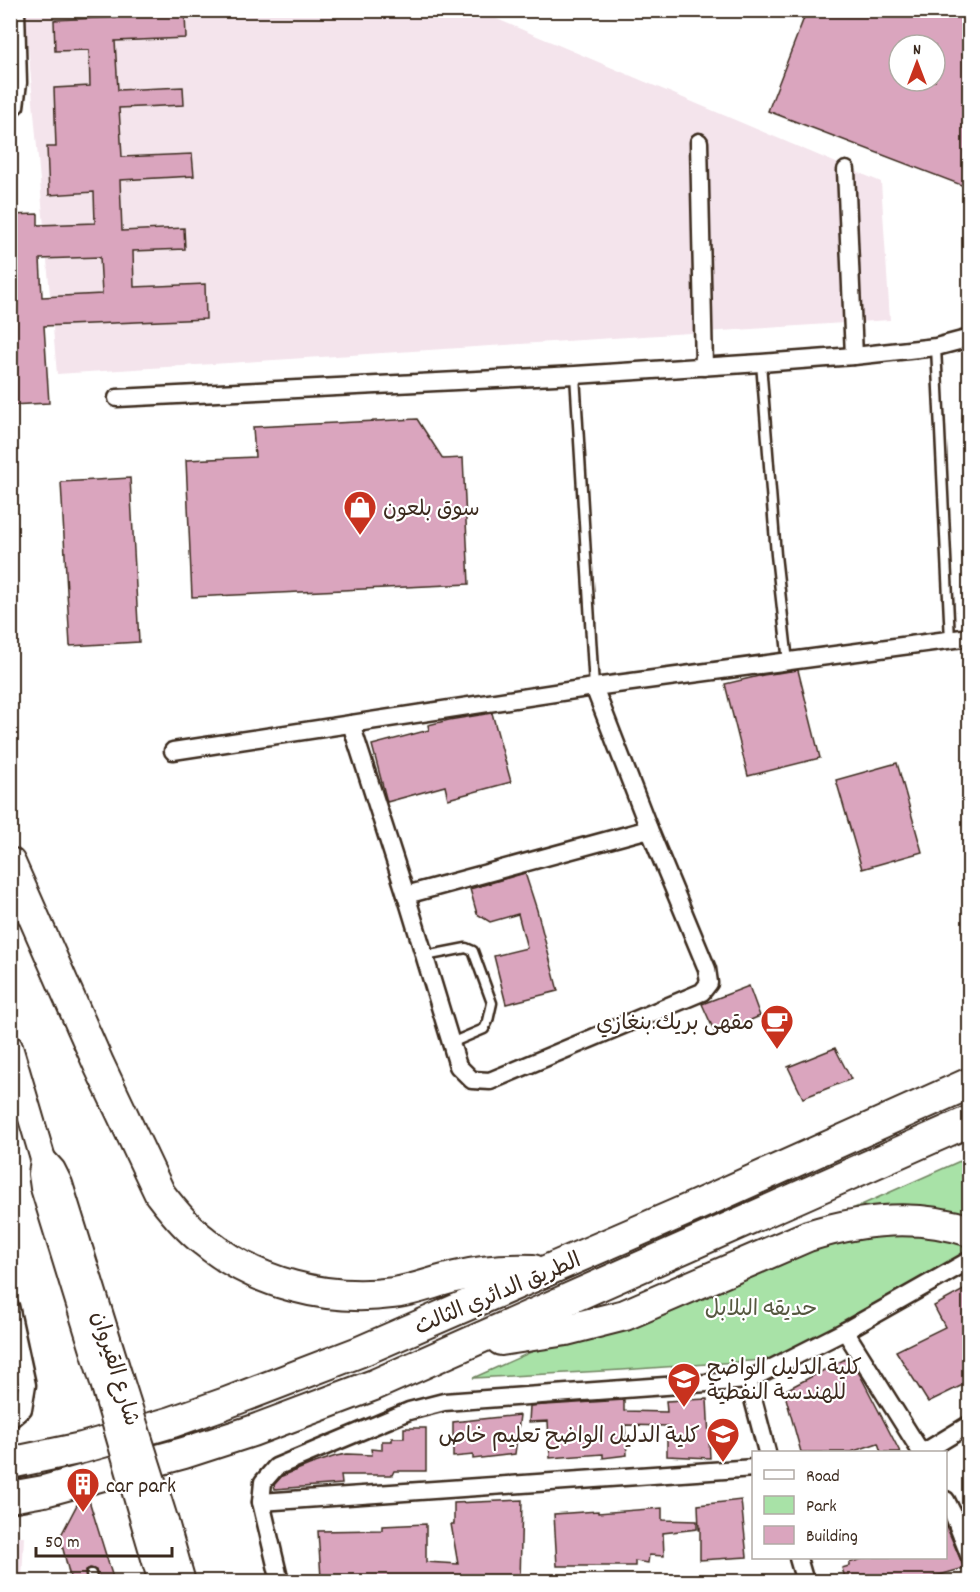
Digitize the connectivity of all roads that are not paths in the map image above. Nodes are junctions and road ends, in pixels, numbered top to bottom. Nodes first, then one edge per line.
1 (21, 10) edge
2 (10, 115) edge
3 (699, 142) dead end
4 (846, 170) dead end
5 (969, 338) edge
6 (936, 347) junction
7 (854, 356) junction
8 (761, 363) junction
9 (704, 367) junction
10 (575, 375) junction
11 (117, 398) dead end
12 (969, 637) edge
13 (950, 640) junction
14 (788, 662) junction
15 (594, 687) junction
16 (351, 724) junction
17 (172, 751) dead end
18 (649, 829) junction
19 (10, 863) edge
20 (406, 895) junction
21 (425, 956) junction
22 (451, 1043) junction
23 (10, 1047) edge
24 (969, 1083) edge
25 (969, 1121) edge
26 (969, 1231) edge
27 (969, 1260) edge
28 (548, 1270) junction
29 (10, 1306) edge
30 (845, 1331) junction
31 (474, 1341) junction
32 (748, 1380) junction
33 (10, 1420) edge
34 (969, 1424) edge
35 (767, 1451) edge
36 (921, 1451) edge
37 (924, 1451) edge
38 (10, 1463) edge
39 (752, 1468) edge
40 (10, 1497) edge
41 (261, 1502) junction
42 (947, 1504) edge
43 (156, 1527) junction
44 (969, 1557) edge
45 (799, 1559) edge
46 (161, 1581) edge
47 (183, 1581) edge
48 (280, 1581) edge
49 (805, 1581) edge

1 - 2 lane
3 - 9 street
4 - 7 street
5 - 6 street
6 - 7 street
6 - 13 lane
7 - 8 street
8 - 9 street
8 - 14 lane
9 - 10 street
10 - 11 street
10 - 15 lane
12 - 13 street
13 - 14 street
14 - 15 street
15 - 16 street
15 - 18 street
16 - 17 street
16 - 20 street
18 - 20 street
18 - 22 street
19 - 28 highway
20 - 21 street
21 - 22 street
21 - 22 lane
23 - 43 main road, شارع القيروان, bridge
24 - 28 highway, الطريق الدائري الثالث
25 - 31 highway, الطريق الدائري الثالث
26 - 31 highway
27 - 30 street
28 - 38 highway, الطريق الدائري الثالث
29 - 33 street
30 - 32 street
30 - 36 street
31 - 40 highway, الطريق الدائري الثالث
32 - 35 street
32 - 41 street
34 - 37 street
39 - 41 street
41 - 48 street
42 - 44 street
43 - 46 main road, شارع القيروان
43 - 47 main road, شارع القيروان
45 - 49 street

